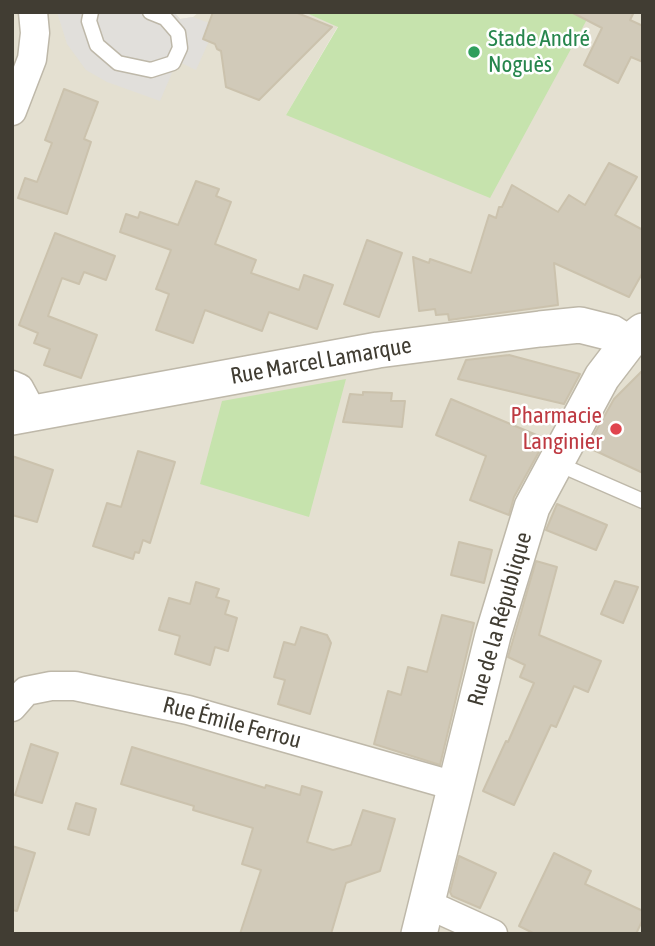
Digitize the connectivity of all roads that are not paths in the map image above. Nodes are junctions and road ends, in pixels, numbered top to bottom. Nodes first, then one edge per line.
1 (33, 12) edge
2 (91, 12) edge
3 (150, 12) edge
4 (12, 111) edge
5 (636, 337) edge
6 (19, 405) edge
7 (556, 463) junction
8 (643, 501) edge
9 (12, 707) edge
10 (455, 786) junction
11 (423, 919) edge
12 (493, 934) edge

1 - 4 street
2 - 3 lane
5 - 6 street, Rue Marcel Lamarque
5 - 7 street, Rue de la République
7 - 8 lane
7 - 10 street, Rue de la République
9 - 10 street, Rue Émile Ferrou
10 - 11 street, Rue de la République
11 - 12 street

